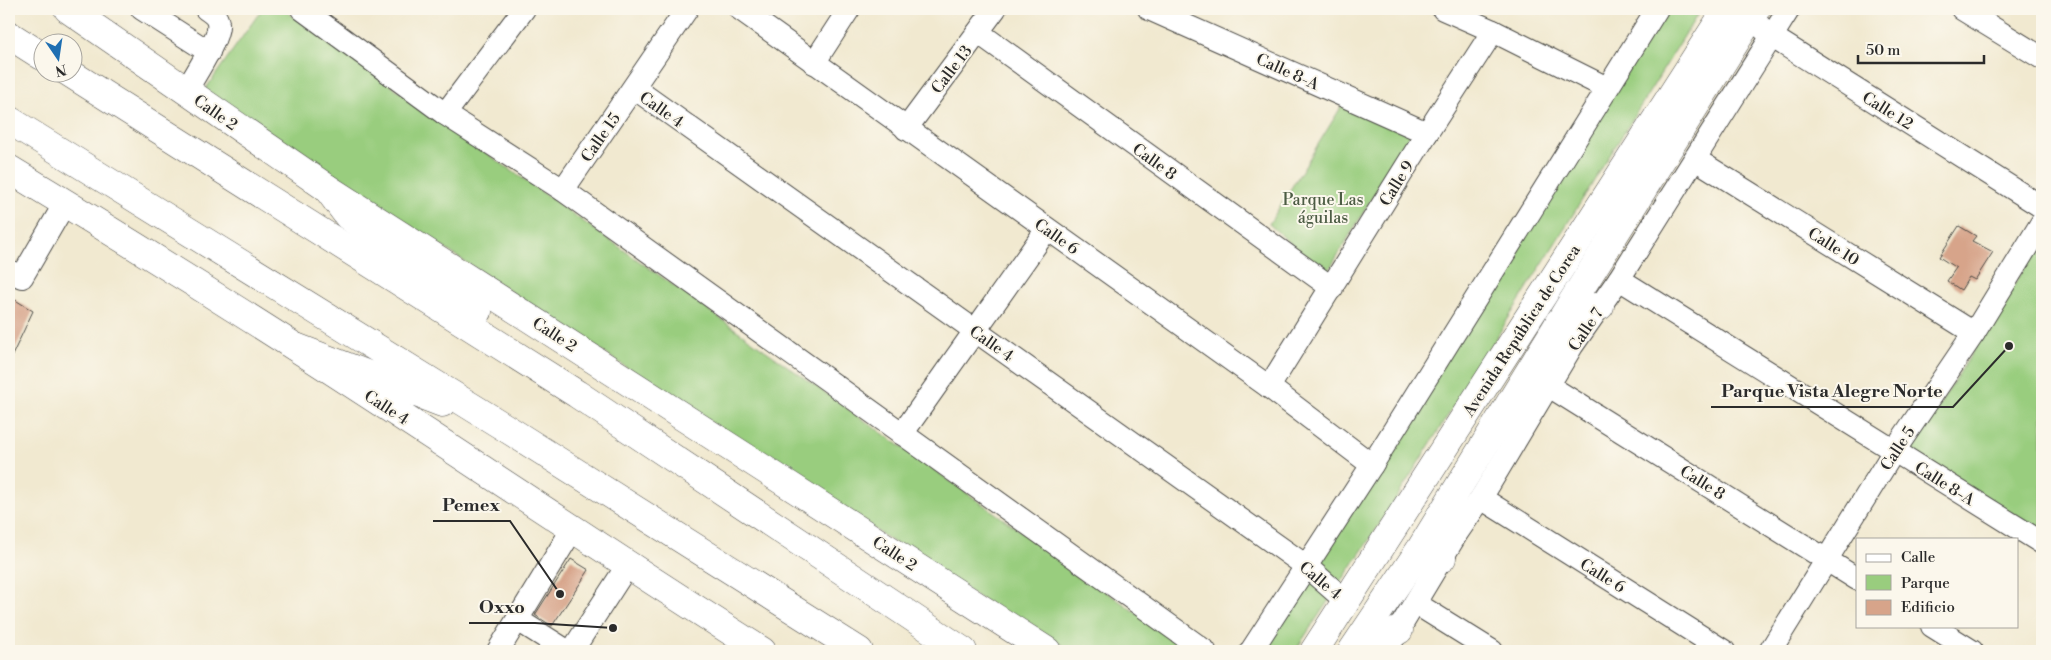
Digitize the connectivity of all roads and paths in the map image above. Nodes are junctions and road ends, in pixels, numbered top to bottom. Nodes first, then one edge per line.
1 (68, 9) edge
2 (142, 9) edge
3 (206, 9) edge
4 (302, 9) edge
5 (524, 9) edge
6 (687, 9) edge
7 (740, 9) edge
8 (849, 9) edge
9 (995, 9) edge
10 (1149, 9) edge
11 (1442, 9) edge
12 (1657, 9) edge
13 (1789, 9) edge
14 (1962, 9) edge
15 (1742, 11) edge
16 (1493, 31) junction
17 (978, 33) junction
18 (9, 35) edge
19 (1771, 36) junction
20 (32, 50) edge
21 (209, 52) junction
22 (2042, 58) edge
23 (814, 63) junction
24 (82, 81) edge
25 (634, 88) junction
26 (1607, 88) junction
27 (186, 90) junction
28 (445, 114) junction
29 (9, 120) edge
30 (906, 129) junction
31 (1427, 133) junction
32 (1695, 159) junction
33 (9, 169) edge
34 (327, 188) junction
35 (563, 190) junction
36 (65, 203) junction
37 (2042, 207) edge
38 (2042, 222) edge
39 (1047, 229) junction
40 (9, 271) edge
41 (1620, 279) junction
42 (1332, 288) junction
43 (1600, 306) junction
44 (1559, 322) junction
45 (974, 330) junction
46 (1974, 333) junction
47 (296, 347) junction
48 (1549, 386) junction
49 (1269, 387) junction
50 (577, 394) junction
51 (501, 425) junction
52 (902, 434) junction
53 (1894, 451) junction
54 (1372, 465) junction
55 (1481, 498) junction
56 (1440, 516) junction
57 (572, 530) junction
58 (2042, 543) edge
59 (1442, 558) junction
60 (1826, 559) junction
61 (627, 566) junction
62 (1306, 566) junction
63 (1856, 577) edge
64 (1347, 602) junction
65 (1415, 603) junction
66 (518, 620) junction
67 (1935, 628) edge
68 (1392, 640) edge
69 (498, 651) edge
70 (567, 651) edge
71 (572, 651) edge
72 (762, 651) edge
73 (859, 651) edge
74 (963, 651) edge
75 (1047, 651) edge
76 (1205, 651) edge
77 (1251, 651) edge
78 (1314, 651) edge
79 (1352, 651) edge
80 (1364, 651) edge
81 (1492, 651) edge
82 (1724, 651) edge
83 (1770, 651) edge
84 (1972, 651) edge

1 - 27 main road, Calle 2
2 - 21 street
3 - 21 street
4 - 28 street
5 - 28 street
6 - 25 street, Calle 15
7 - 23 street, Calle 6
8 - 23 street
9 - 17 street, Calle 13
10 - 31 street, Calle 8-A
11 - 16 street
12 - 26 street
13 - 19 street, Calle 7
14 - 22 street
15 - 19 street, Calle 12
15 - 44 main road, Avenida República de Corea
15 - 64 main road, Avenida República de Corea
16 - 26 street
16 - 31 street, Calle 9
17 - 30 street, Calle 13
17 - 42 street, Calle 8
18 - 20 main road
19 - 32 street, Calle 7
19 - 37 street, Calle 12
21 - 27 street
23 - 30 street, Calle 6
24 - 50 main road
25 - 35 street, Calle 15
25 - 45 street, Calle 4
26 - 54 street
27 - 34 main road, Calle 2
28 - 35 street
29 - 51 main road
30 - 39 street, Calle 6
31 - 42 street, Calle 9
32 - 41 street, Calle 7
32 - 46 street, Calle 10
33 - 36 main road, Calle 4
34 - 50 main road
34 - 75 main road, Calle 2
35 - 52 street
36 - 40 street
36 - 47 main road, Calle 4
38 - 46 street, Calle 5
39 - 45 street
39 - 49 street, Calle 6
41 - 43 street, Calle 7
41 - 53 street, Calle 8-A
42 - 49 street, Calle 9
43 - 44 main road
43 - 48 street, Calle 7
44 - 56 main road, Avenida República de Corea
45 - 52 street
45 - 62 street, Calle 4
46 - 53 street, Calle 5
47 - 51 main road
47 - 57 main road, Calle 4
48 - 55 street, Calle 7
48 - 60 street, Calle 8
49 - 54 street, Calle 6
50 - 74 main road
51 - 73 main road
52 - 76 street
53 - 58 street, Calle 8-A
53 - 60 street, Calle 5
54 - 62 street
55 - 59 street, Calle 7
55 - 82 street, Calle 6
56 - 59 main road
56 - 79 main road, Avenida República de Corea
57 - 61 main road, Calle 4
57 - 66 street
59 - 65 street, Calle 7
60 - 63 street, Calle 8
60 - 83 street, Calle 5
61 - 71 street
61 - 72 main road, Calle 4
62 - 64 street, Calle 4
62 - 77 street
64 - 78 main road, Avenida República de Corea
65 - 68 street, Calle 7
65 - 81 street
66 - 69 street
66 - 70 street
67 - 84 street
68 - 80 main road

